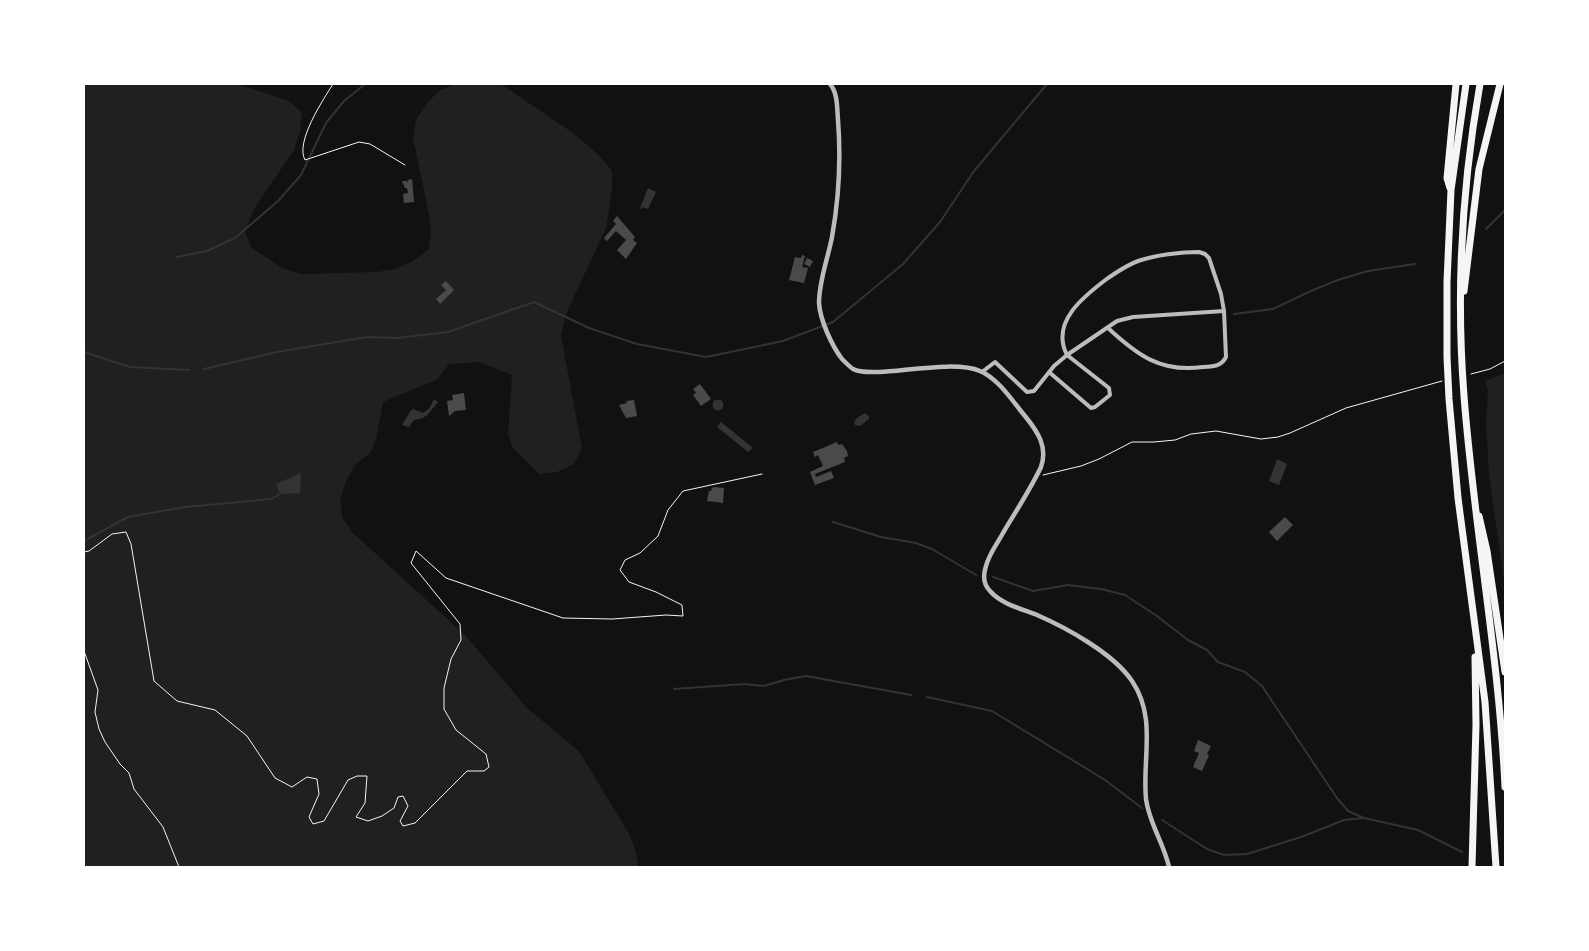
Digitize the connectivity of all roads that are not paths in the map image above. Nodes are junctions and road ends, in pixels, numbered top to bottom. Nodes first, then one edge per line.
1 (830, 84) edge
2 (1456, 84) edge
3 (1466, 84) edge
4 (1480, 84) edge
5 (1500, 84) edge
6 (1451, 190) junction
7 (1461, 304) junction
8 (1224, 312) junction
9 (1108, 328) junction
10 (1067, 355) junction
11 (982, 372) junction
12 (1049, 372) junction
13 (1474, 499) junction
14 (1475, 637) junction
15 (1505, 672) edge
16 (1505, 787) edge
17 (1169, 867) edge
18 (1472, 867) edge
19 (1496, 867) edge

1 - 11 street
2 - 6 highway
3 - 6 highway
4 - 7 highway
5 - 7 highway
6 - 14 highway
7 - 13 highway
8 - 9 street
8 - 9 street
8 - 10 street
9 - 10 street
10 - 12 street
10 - 12 street
11 - 12 street
11 - 17 street
13 - 15 highway
13 - 16 highway
14 - 18 highway
14 - 19 highway

